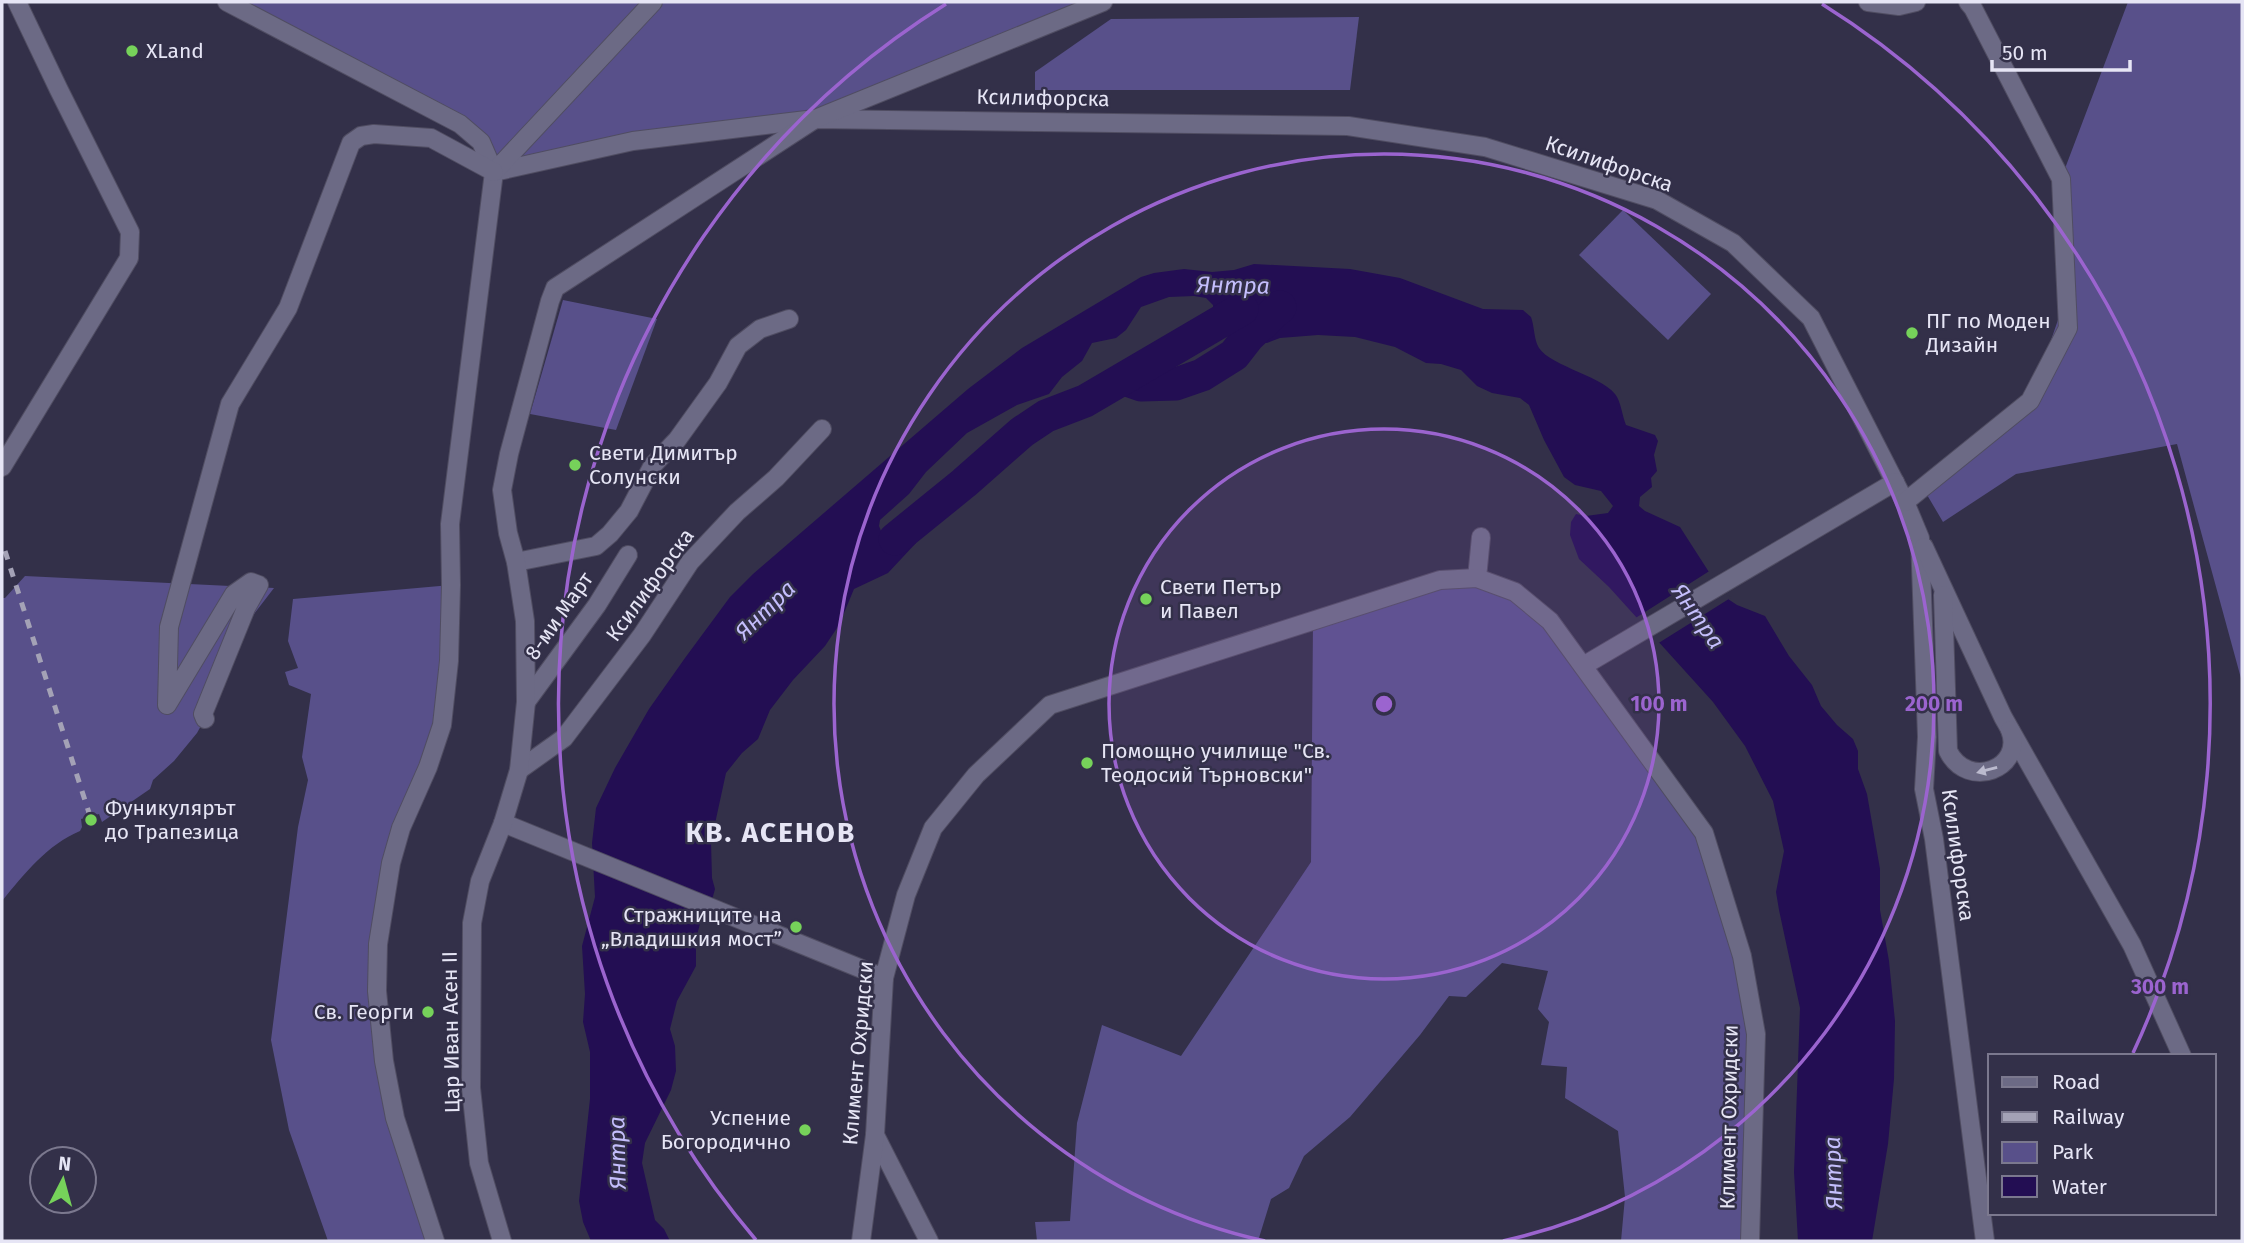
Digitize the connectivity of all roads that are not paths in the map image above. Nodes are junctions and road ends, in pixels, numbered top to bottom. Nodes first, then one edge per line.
1 (17, 2) edge
2 (228, 2) edge
3 (653, 2) edge
4 (1102, 2) edge
5 (1868, 2) edge
6 (1916, 2) edge
7 (1972, 4) edge
8 (815, 118) junction
9 (494, 172) junction
10 (789, 319) dead end
11 (822, 429) dead end
12 (2, 467) edge
13 (1895, 482) junction
14 (1905, 502) junction
15 (1481, 537) dead end
16 (1920, 538) junction
17 (628, 555) dead end
18 (516, 562) junction
19 (1477, 578) junction
20 (1943, 587) junction
21 (1583, 666) junction
22 (526, 702) junction
23 (2003, 717) junction
24 (205, 719) dead end
25 (519, 770) junction
26 (503, 823) junction
27 (884, 978) junction
28 (2181, 1054) edge
29 (875, 1135) junction
30 (435, 1241) edge
31 (502, 1241) edge
32 (861, 1241) edge
33 (929, 1241) edge
34 (1750, 1241) edge
35 (1986, 1241) edge

1 - 12 street
2 - 9 street
3 - 9 street
4 - 8 street
5 - 6 street
7 - 14 street
8 - 9 street, Ксилифорска
8 - 13 street, Ксилифорска
8 - 18 street, Цар Иван Асен II
9 - 24 street
9 - 30 street
10 - 18 street
11 - 25 street, Ксилифорска
13 - 14 street, Ксилифорска
13 - 21 street
14 - 16 street, Ксилифорска
15 - 19 street
16 - 20 street
16 - 35 street, Ксилифорска
17 - 22 street, 8-ми Март
18 - 22 street, Цар Иван Асен II
19 - 21 street, Климент Охридски
19 - 27 street, Климент Охридски
20 - 23 street
23 -> 20 street
21 - 34 street, Климент Охридски
22 - 25 street, Цар Иван Асен II
23 - 28 street
25 - 26 street, Цар Иван Асен II
26 - 27 street
26 - 31 street, Цар Иван Асен II
27 - 29 street, Климент Охридски
29 - 32 street, Климент Охридски
29 - 33 street

